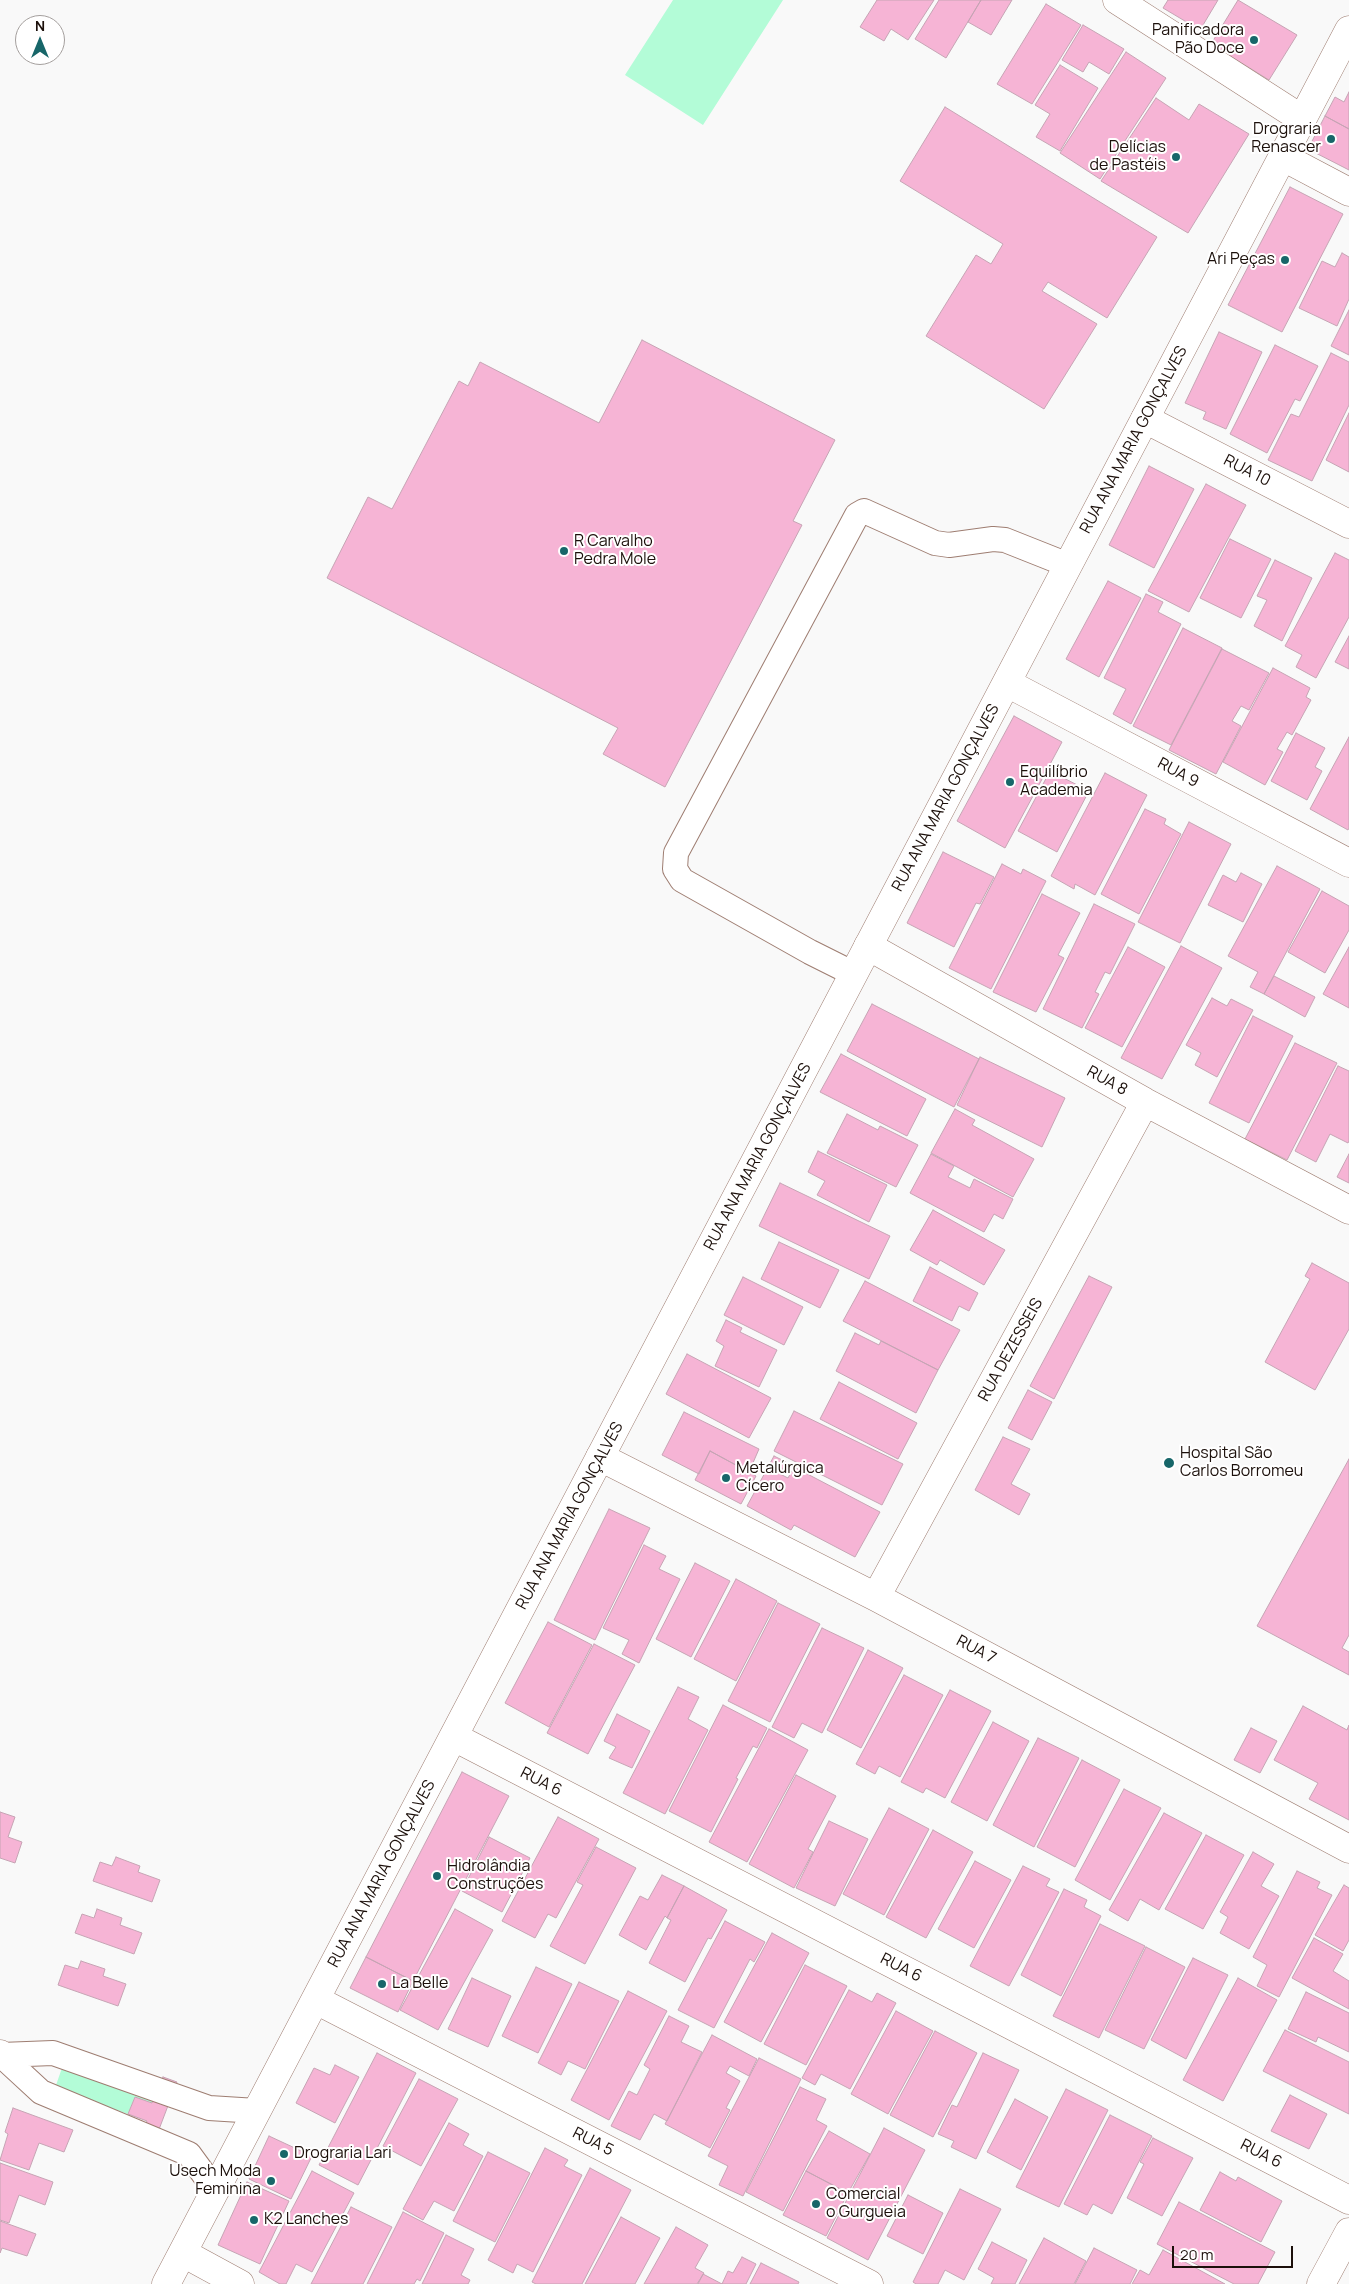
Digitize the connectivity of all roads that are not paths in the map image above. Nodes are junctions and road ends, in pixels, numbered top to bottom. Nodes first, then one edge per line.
1 (1117, 0) edge
2 (1349, 30) edge
3 (1302, 118) junction
4 (1283, 157) junction
5 (1349, 192) edge
6 (1145, 419) junction
7 (1349, 524) edge
8 (1068, 566) junction
9 (1007, 683) junction
10 (1349, 863) edge
11 (868, 946) junction
12 (854, 974) junction
13 (1145, 1102) junction
14 (1349, 1210) edge
15 (600, 1458) junction
16 (876, 1597) junction
17 (454, 1737) junction
18 (1349, 1849) edge
19 (316, 2000) junction
20 (0, 2055) edge
21 (257, 2111) junction
22 (216, 2191) junction
23 (1349, 2200) edge
24 (1349, 2232) edge
25 (183, 2253) junction
26 (166, 2284) edge
27 (240, 2284) edge
28 (869, 2284) edge
29 (1321, 2284) edge

1 - 3 street
2 - 3 street, RUA ANA MARIA GONÇALVES
3 - 4 street, RUA ANA MARIA GONÇALVES
4 - 5 street
4 - 6 street, RUA ANA MARIA GONÇALVES
6 - 7 street, RUA 10
6 - 8 street, RUA ANA MARIA GONÇALVES
8 - 9 street, RUA ANA MARIA GONÇALVES
8 - 12 lane
9 - 10 street, RUA 9
9 - 11 street, RUA ANA MARIA GONÇALVES
11 - 12 street, RUA ANA MARIA GONÇALVES
11 - 13 street, RUA 8
12 - 15 street, RUA ANA MARIA GONÇALVES
13 - 14 street, RUA 8
13 - 16 street, RUA DEZESSEIS
15 - 16 street, RUA 7
15 - 17 street, RUA ANA MARIA GONÇALVES
16 - 18 street, RUA 7
17 - 19 street, RUA ANA MARIA GONÇALVES
17 - 23 street, RUA 6
19 - 21 street, RUA ANA MARIA GONÇALVES
19 - 28 street, RUA 5
20 - 21 lane
20 - 22 lane
21 - 22 street, RUA ANA MARIA GONÇALVES
22 - 25 street, RUA ANA MARIA GONÇALVES
24 - 29 street
25 - 26 street, RUA ANA MARIA GONÇALVES
25 - 27 street

